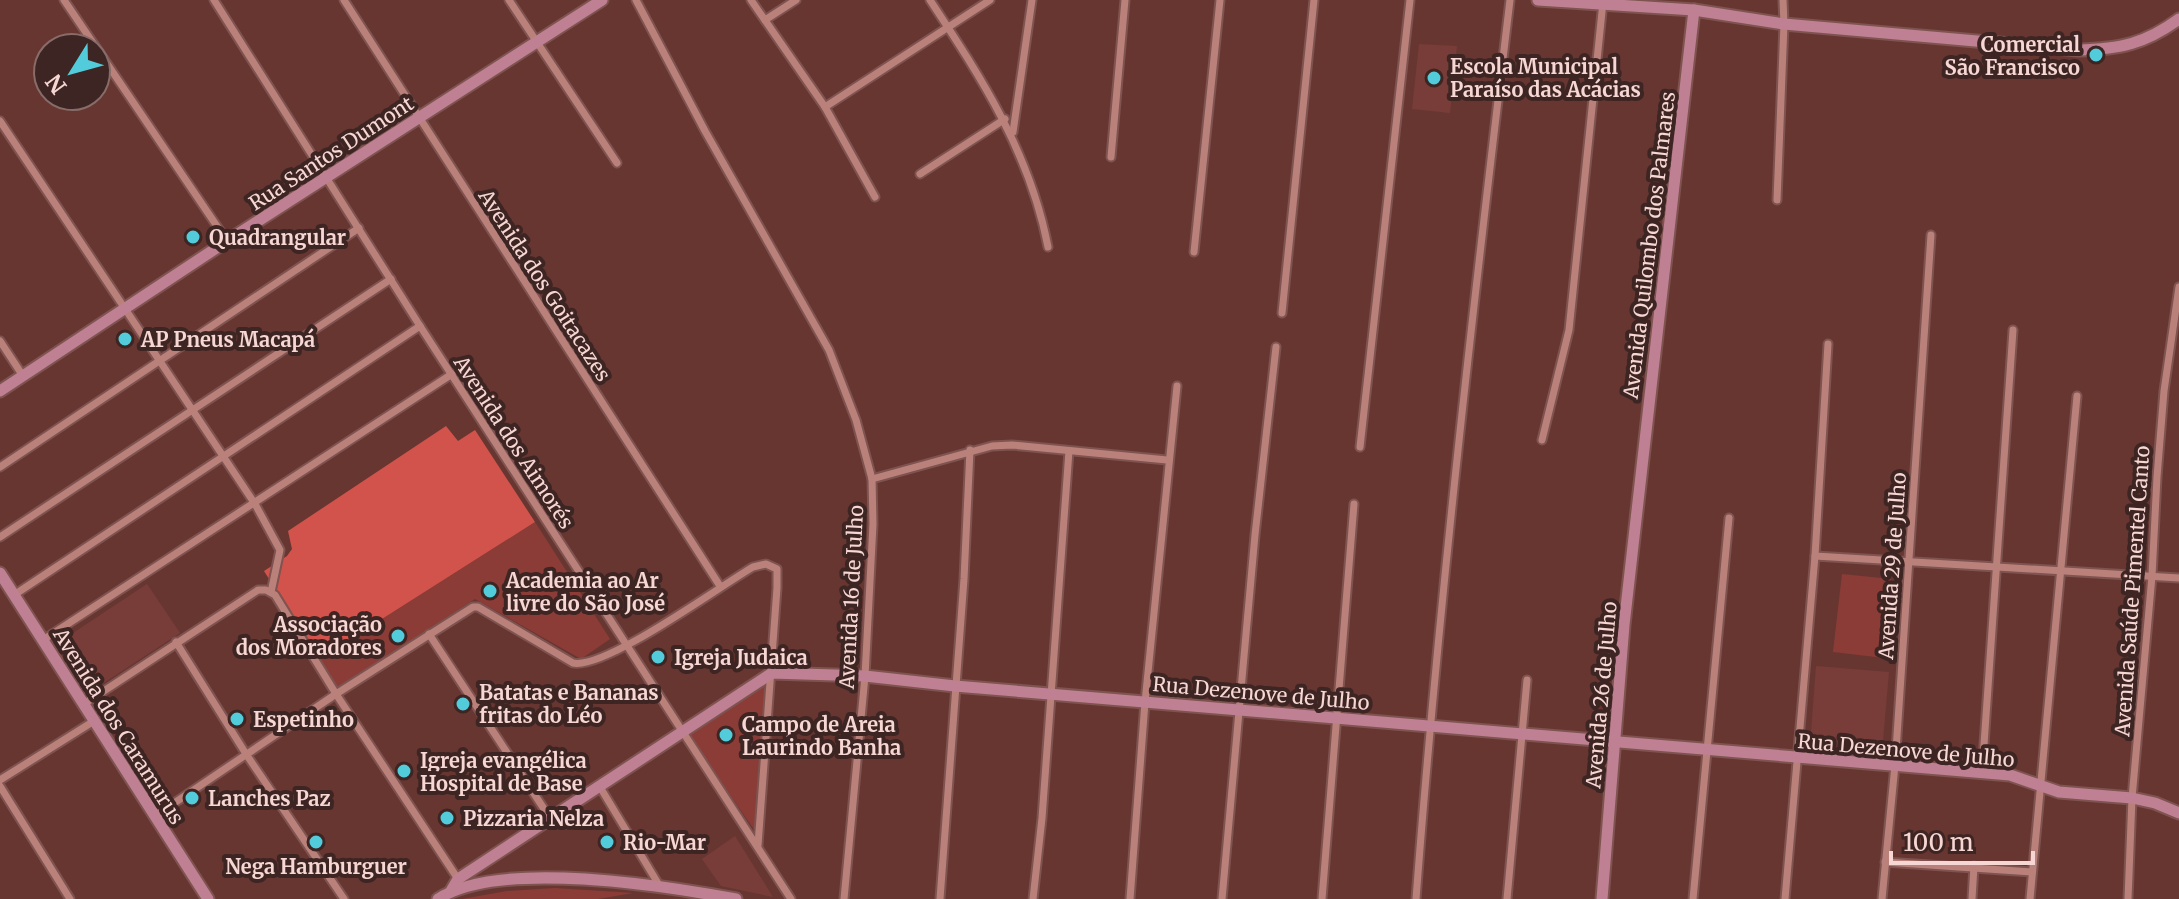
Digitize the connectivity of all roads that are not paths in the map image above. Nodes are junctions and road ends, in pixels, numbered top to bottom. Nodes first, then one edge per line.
1 (64, 0) edge
2 (214, 0) edge
3 (344, 0) edge
4 (509, 0) edge
5 (602, 0) edge
6 (636, 0) edge
7 (751, 0) edge
8 (796, 0) edge
9 (930, 0) edge
10 (990, 0) edge
11 (1032, 0) edge
12 (1125, 0) edge
13 (1220, 0) edge
14 (1314, 0) edge
15 (1410, 0) edge
16 (1510, 0) edge
17 (1538, 0) edge
18 (1783, 0) edge
19 (1603, 3) edge
20 (1694, 5) edge
21 (2179, 19) edge
22 (765, 20) junction
23 (1784, 24) junction
24 (948, 27) junction
25 (537, 41) junction
26 (825, 107) junction
27 (419, 118) junction
28 (1005, 119) junction
29 (0, 121) edge
30 (1013, 135) junction
31 (1111, 157) dead end
32 (617, 163) dead end
33 (920, 174) dead end
34 (328, 176) junction
35 (875, 197) dead end
36 (1777, 200) dead end
37 (359, 228) junction
38 (1931, 235) dead end
39 (227, 241) junction
40 (1048, 247) dead end
41 (1194, 252) dead end
42 (391, 279) junction
43 (2179, 287) edge
44 (125, 309) junction
45 (1282, 313) dead end
46 (420, 326) junction
47 (2013, 330) dead end
48 (0, 341) edge
49 (1828, 344) dead end
50 (1276, 347) dead end
51 (160, 362) junction
52 (452, 374) junction
53 (23, 376) junction
54 (1177, 386) dead end
55 (0, 391) edge
56 (2077, 396) dead end
57 (192, 408) junction
58 (1542, 440) dead end
59 (1360, 447) dead end
60 (970, 450) junction
61 (1069, 451) junction
62 (224, 456) junction
63 (1167, 460) junction
64 (0, 467) edge
65 (872, 479) junction
66 (1638, 494) joint
67 (255, 504) junction
68 (1354, 504) dead end
69 (1729, 518) dead end
70 (0, 537) edge
71 (1815, 556) junction
72 (1908, 561) junction
73 (1997, 567) junction
74 (2061, 571) junction
75 (0, 573) edge
76 (2152, 576) junction
77 (2179, 578) edge
78 (720, 586) junction
79 (268, 591) junction
80 (14, 595) junction
81 (429, 634) junction
82 (43, 640) junction
83 (176, 642) junction
84 (627, 646) junction
85 (772, 673) junction
86 (865, 676) junction
87 (1527, 680) dead end
88 (955, 686) junction
89 (336, 694) junction
90 (1051, 694) junction
91 (1145, 702) junction
92 (84, 704) junction
93 (1241, 709) junction
94 (1336, 717) junction
95 (94, 721) junction
96 (1430, 725) junction
97 (683, 730) junction
98 (1522, 734) junction
99 (1614, 743) junction
100 (1706, 751) junction
101 (246, 754) junction
102 (1799, 758) junction
103 (1895, 765) junction
104 (1982, 773) junction
105 (0, 783) edge
106 (2041, 785) junction
107 (600, 787) junction
108 (2132, 798) junction
109 (2179, 813) edge
110 (155, 816) junction
111 (550, 818) junction
112 (758, 848) junction
113 (1885, 862) junction
114 (1974, 866) junction
115 (2032, 872) junction
116 (458, 879) junction
117 (659, 885) junction
118 (451, 891) junction
119 (70, 899) edge
120 (208, 899) edge
121 (344, 899) edge
122 (438, 899) edge
123 (736, 899) edge
124 (791, 899) edge
125 (844, 899) edge
126 (940, 899) edge
127 (1033, 899) edge
128 (1130, 899) edge
129 (1222, 899) edge
130 (1322, 899) edge
131 (1416, 899) edge
132 (1507, 899) edge
133 (1602, 899) edge
134 (1693, 899) edge
135 (1785, 899) edge
136 (1882, 899) edge
137 (1972, 899) edge
138 (2030, 899) edge
139 (2128, 899) edge

1 - 39 street
2 - 34 street, Avenida dos Aimorés
3 - 27 street, Avenida dos Goitacazes
4 - 25 street
5 - 25 street, Rua Santos Dumont
6 - 65 street, Avenida 16 de Julho
7 - 22 street
8 - 22 street
9 - 24 street
10 - 24 street
11 - 30 street
12 - 31 street
13 - 41 street
14 - 45 street
15 - 59 street
16 - 96 street
17 - 19 street
18 - 23 street
19 - 20 street
19 - 58 street
20 - 23 street
20 - 66 street, Avenida Quilombo dos Palmares
21 - 23 street
22 - 26 street
23 - 36 street
24 - 26 street
24 - 28 street
25 - 27 street, Rua Santos Dumont
25 - 32 street
26 - 35 street
27 - 34 street, Rua Santos Dumont
27 - 78 street, Avenida dos Goitacazes
28 - 30 street
28 - 33 street
29 - 44 street
30 - 40 street
34 - 37 street, Avenida dos Aimorés
34 - 39 street, Rua Santos Dumont
37 - 42 street, Avenida dos Aimorés
37 - 51 street
38 - 72 street, Avenida 29 de Julho
39 - 44 street, Rua Santos Dumont
42 - 46 street, Avenida dos Aimorés
42 - 57 street
43 - 76 street, Avenida Saúde Pimentel Canto
44 - 51 street
44 - 53 street, Rua Santos Dumont
46 - 52 street, Avenida dos Aimorés
46 - 62 street
47 - 73 street
48 - 53 street
49 - 71 street
50 - 93 street
51 - 57 street
51 - 64 street
52 - 67 street
52 - 84 street, Avenida dos Aimorés
53 - 55 street, Rua Santos Dumont
54 - 63 street
56 - 74 street
57 - 62 street
57 - 70 street
60 - 61 street
60 - 65 street
60 - 88 street
61 - 63 street
61 - 90 street
62 - 67 street
62 - 80 street
63 - 91 street
65 - 86 street, Avenida 16 de Julho
66 - 99 street, Avenida 26 de Julho
67 - 79 street
67 - 82 street
68 - 94 street
69 - 100 street
71 - 72 street
71 - 102 street
72 - 73 street
72 - 103 street, Avenida 29 de Julho
73 - 74 street
73 - 104 street
74 - 76 street
74 - 106 street
75 - 80 street, Avenida dos Caramurus
76 - 77 street
76 - 108 street, Avenida Saúde Pimentel Canto
78 - 84 street
78 - 85 street
79 - 83 street
79 - 89 street
80 - 82 street, Avenida dos Caramurus
81 - 84 street
81 - 89 street
81 - 111 street
82 - 92 street, Avenida dos Caramurus
83 - 92 street
83 - 101 street
84 - 97 street, Avenida dos Aimorés
85 - 86 street, Rua Dezenove de Julho
85 - 97 street
85 - 112 street
86 - 88 street, Rua Dezenove de Julho
86 - 125 street, Avenida 16 de Julho
87 - 98 street
88 - 90 street, Rua Dezenove de Julho
88 - 126 street
89 - 101 street
89 - 116 street
90 - 91 street, Rua Dezenove de Julho
90 - 127 street
91 - 93 street, Rua Dezenove de Julho
91 - 128 street
92 - 95 street, Avenida dos Caramurus
93 - 94 street, Rua Dezenove de Julho
93 - 129 street
94 - 96 street, Rua Dezenove de Julho
94 - 130 street
95 - 105 street
95 - 110 street, Avenida dos Caramurus
96 - 98 street, Rua Dezenove de Julho
96 - 131 street
97 - 107 street
97 - 112 street, Avenida dos Aimorés
98 - 99 street, Rua Dezenove de Julho
98 - 132 street
99 - 100 street, Rua Dezenove de Julho
99 - 133 street, Avenida 26 de Julho
100 - 102 street, Rua Dezenove de Julho
100 - 134 street
101 - 110 street
101 - 121 street
102 - 103 street, Rua Dezenove de Julho
102 - 135 street
103 - 104 street, Rua Dezenove de Julho
103 - 113 street, Avenida 29 de Julho
104 - 106 street, Rua Dezenove de Julho
105 - 119 street
106 - 108 street, Rua Dezenove de Julho
106 - 115 street
107 - 111 street
107 - 117 street
108 - 109 street, Rua Dezenove de Julho
108 - 139 street, Avenida Saúde Pimentel Canto
110 - 120 street, Avenida dos Caramurus
111 - 116 street
112 - 124 street, Avenida dos Aimorés
113 - 114 street
113 - 136 street, Avenida 29 de Julho
114 - 115 street
114 - 137 street
115 - 138 street
116 - 118 street
117 - 118 street
117 - 123 street
118 - 122 street

